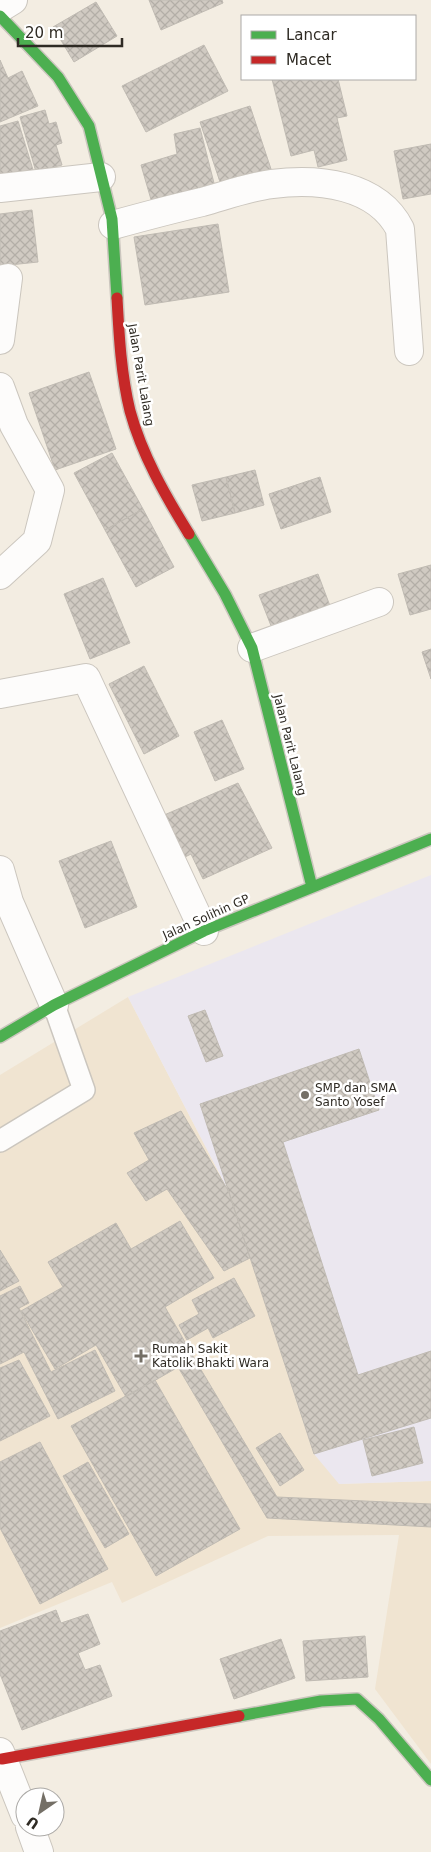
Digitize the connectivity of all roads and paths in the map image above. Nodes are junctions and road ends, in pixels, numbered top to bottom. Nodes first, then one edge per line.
1 (13, 0) edge
2 (0, 8) edge
3 (0, 16) edge
4 (101, 177) junction
5 (0, 188) edge
6 (113, 225) junction
7 (0, 280) edge
8 (0, 340) edge
9 (409, 351) dead end
10 (0, 387) edge
11 (0, 575) edge
12 (379, 602) dead end
13 (252, 648) junction
14 (0, 694) edge
15 (431, 839) edge
16 (0, 870) edge
17 (312, 887) junction
18 (4, 903) edge
19 (204, 931) junction
20 (54, 1005) junction
21 (0, 1037) edge
22 (0, 1141) edge
23 (1, 1755) edge
24 (431, 1780) edge
25 (15, 1790) edge
26 (34, 1837) edge
27 (39, 1852) edge

1 - 2 street
3 - 4 street, Jalan Parit Lalang
4 - 5 street
4 - 6 street, Jalan Parit Lalang
6 - 9 street
6 - 13 street, Jalan Parit Lalang
7 - 8 street
10 - 11 street
12 - 13 street
13 - 17 street, Jalan Parit Lalang
14 - 19 street
15 - 17 street, Jalan Solihin GP
16 - 18 street
17 - 19 street, Jalan Solihin GP
18 - 20 street
19 - 20 street, Jalan Solihin GP
20 - 21 street, Jalan Solihin GP
20 - 22 lane
23 - 24 street
23 - 25 street
26 - 27 street

